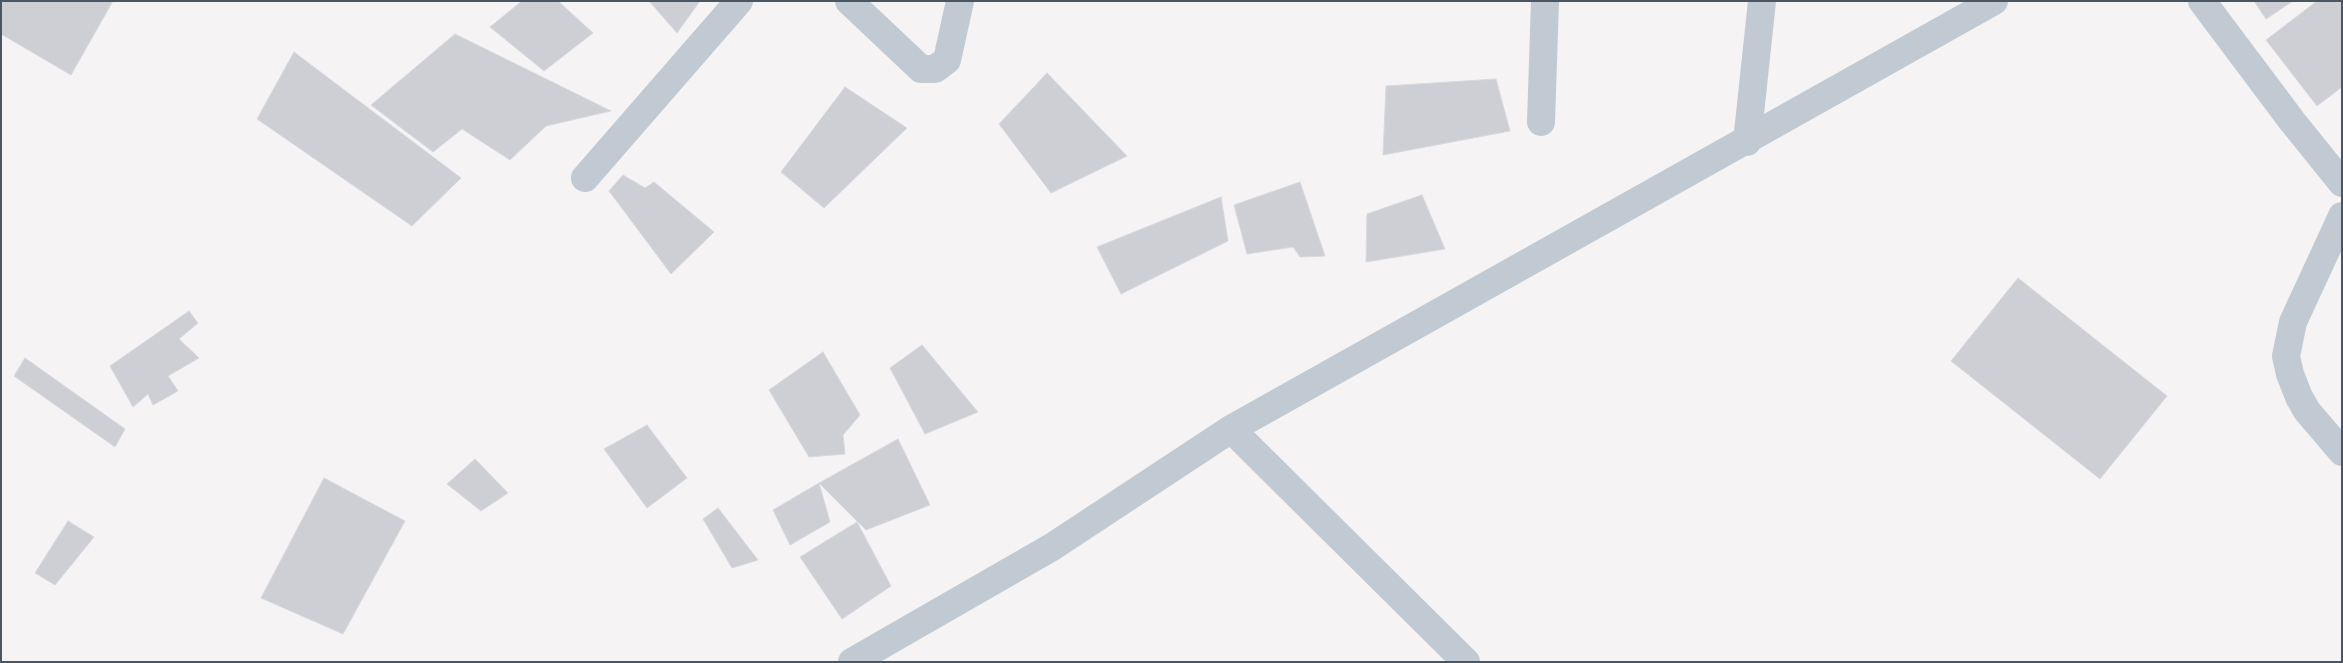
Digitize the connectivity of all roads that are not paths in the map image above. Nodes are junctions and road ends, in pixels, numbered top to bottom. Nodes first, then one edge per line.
1 (739, 1) edge
2 (849, 1) edge
3 (960, 1) edge
4 (1545, 1) edge
5 (1762, 1) edge
6 (1994, 1) edge
7 (2202, 1) edge
8 (1541, 122) dead end
9 (1747, 142) junction
10 (585, 178) dead end
11 (2342, 183) edge
12 (2342, 216) edge
13 (1231, 429) junction
14 (2342, 452) edge
15 (852, 662) edge
16 (1466, 662) edge

1 - 10 street
2 - 3 street
4 - 8 street
5 - 9 street
6 - 9 street
7 - 11 street
9 - 13 street
12 - 14 street
13 - 15 street
13 - 16 street

